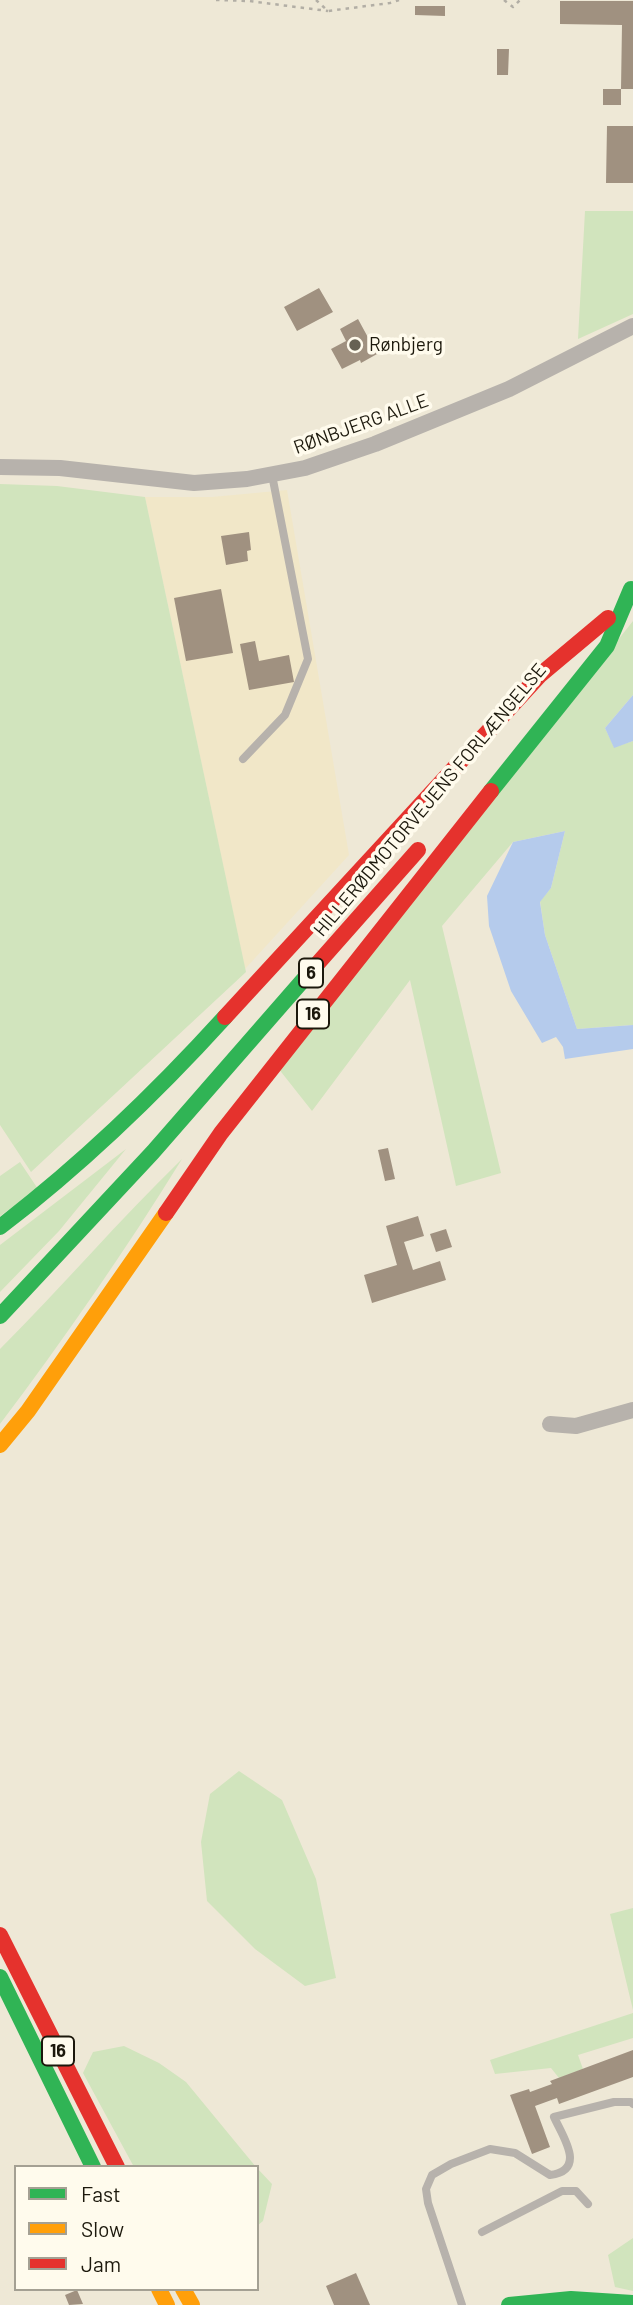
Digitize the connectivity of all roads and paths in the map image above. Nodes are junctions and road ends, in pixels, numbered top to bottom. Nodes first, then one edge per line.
1 (216, 0) edge
2 (316, 0) edge
3 (399, 0) edge
4 (504, 0) edge
5 (520, 0) edge
6 (328, 12) junction
7 (633, 326) edge
8 (0, 467) edge
9 (272, 475) junction
10 (632, 587) edge
11 (608, 618) junction
12 (555, 683) dead end
13 (243, 759) dead end
14 (425, 842) dead end
15 (0, 1227) edge
16 (0, 1316) edge
17 (633, 1410) edge
18 (550, 1424) dead end
19 (0, 1445) edge
20 (0, 1934) edge
21 (0, 1977) edge
22 (633, 2104) edge
23 (92, 2165) edge
24 (116, 2165) edge
25 (588, 2204) dead end
26 (482, 2232) dead end
27 (633, 2303) edge
28 (462, 2305) edge
29 (509, 2305) edge

1 - 6 path
2 - 6 path
3 - 6 path
4 - 5 path
7 - 9 street, RØNBJERG ALLE
8 - 9 street, RØNBJERG ALLE
9 - 13 lane
10 - 11 main road, HILLERØDMOTORVEJENS FORLÆNGELSE
10 - 19 main road, 16
11 - 12 main road, HILLERØDMOTORVEJENS FORLÆNGELSE
11 - 15 main road
14 - 16 main road, HILLERØDMOTORVEJENS FORLÆNGELSE / 6
17 - 18 street
20 - 24 main road, 16
21 - 23 main road, 16
22 - 28 lane
25 - 26 lane
27 - 29 main road

